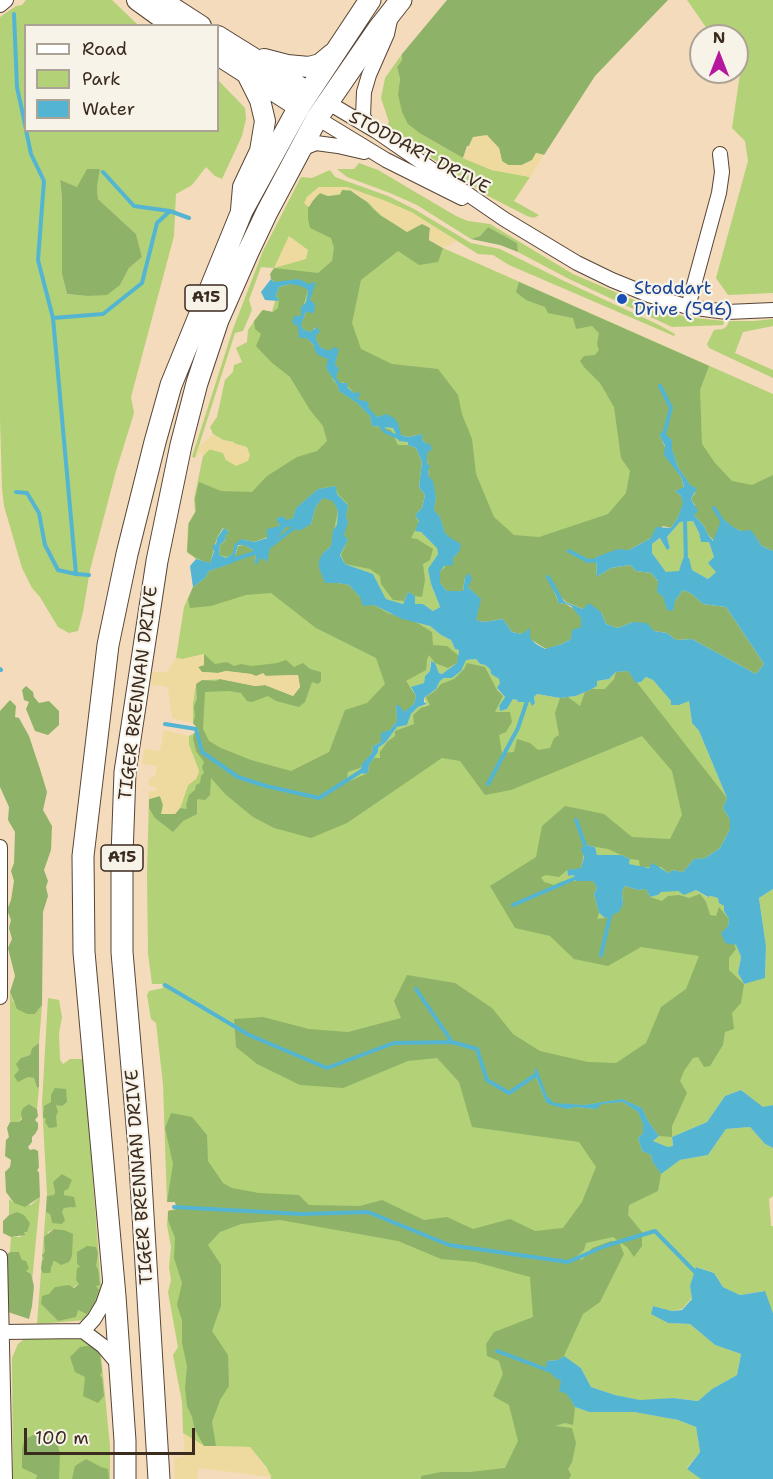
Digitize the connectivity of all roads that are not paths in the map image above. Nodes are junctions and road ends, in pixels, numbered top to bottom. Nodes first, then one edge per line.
1 (6, 0) edge
2 (137, 0) edge
3 (161, 0) edge
4 (370, 0) edge
5 (0, 5) edge
6 (396, 6) edge
7 (170, 24) edge
8 (198, 24) edge
9 (219, 37) edge
10 (332, 54) junction
11 (219, 55) edge
12 (246, 63) junction
13 (304, 99) junction
14 (322, 110) junction
15 (376, 131) junction
16 (720, 154) dead end
17 (386, 160) junction
18 (293, 162) junction
19 (242, 211) junction
20 (504, 219) junction
21 (688, 307) junction
22 (773, 310) edge
23 (0, 847) edge
24 (0, 998) edge
25 (0, 1257) edge
26 (113, 1275) junction
27 (83, 1331) junction
28 (3, 1332) junction
29 (120, 1366) junction
30 (2, 1461) edge
31 (5, 1479) edge
32 (125, 1479) edge
33 (159, 1479) edge

1 - 5 street
2 - 7 main road
3 - 8 main road
4 - 10 main road, TIGER BRENNAN DRIVE / A15
6 - 14 main road, TIGER BRENNAN DRIVE / A15
6 - 15 street
9 - 12 main road
10 - 12 main road
10 - 13 main road, TIGER BRENNAN DRIVE / A15
11 - 12 main road
12 - 13 main road
12 - 19 main road
13 - 14 main road
13 - 19 main road, TIGER BRENNAN DRIVE / A15
14 - 15 street, STODDART DRIVE
14 - 17 street, STODDART DRIVE
14 - 18 main road, TIGER BRENNAN DRIVE / A15
15 - 20 street, STODDART DRIVE
16 - 21 street
17 - 18 street
17 - 20 street, STODDART DRIVE
18 - 33 main road, TIGER BRENNAN DRIVE / A15
19 - 26 main road, TIGER BRENNAN DRIVE / A15
20 - 21 street, STODDART DRIVE
21 - 22 street, STODDART DRIVE
23 - 24 street
25 - 28 street
26 - 27 street
26 - 29 main road, TIGER BRENNAN DRIVE / A15
27 - 28 street
27 - 29 street
28 - 30 street
29 - 32 main road, TIGER BRENNAN DRIVE / A15
30 - 31 street

